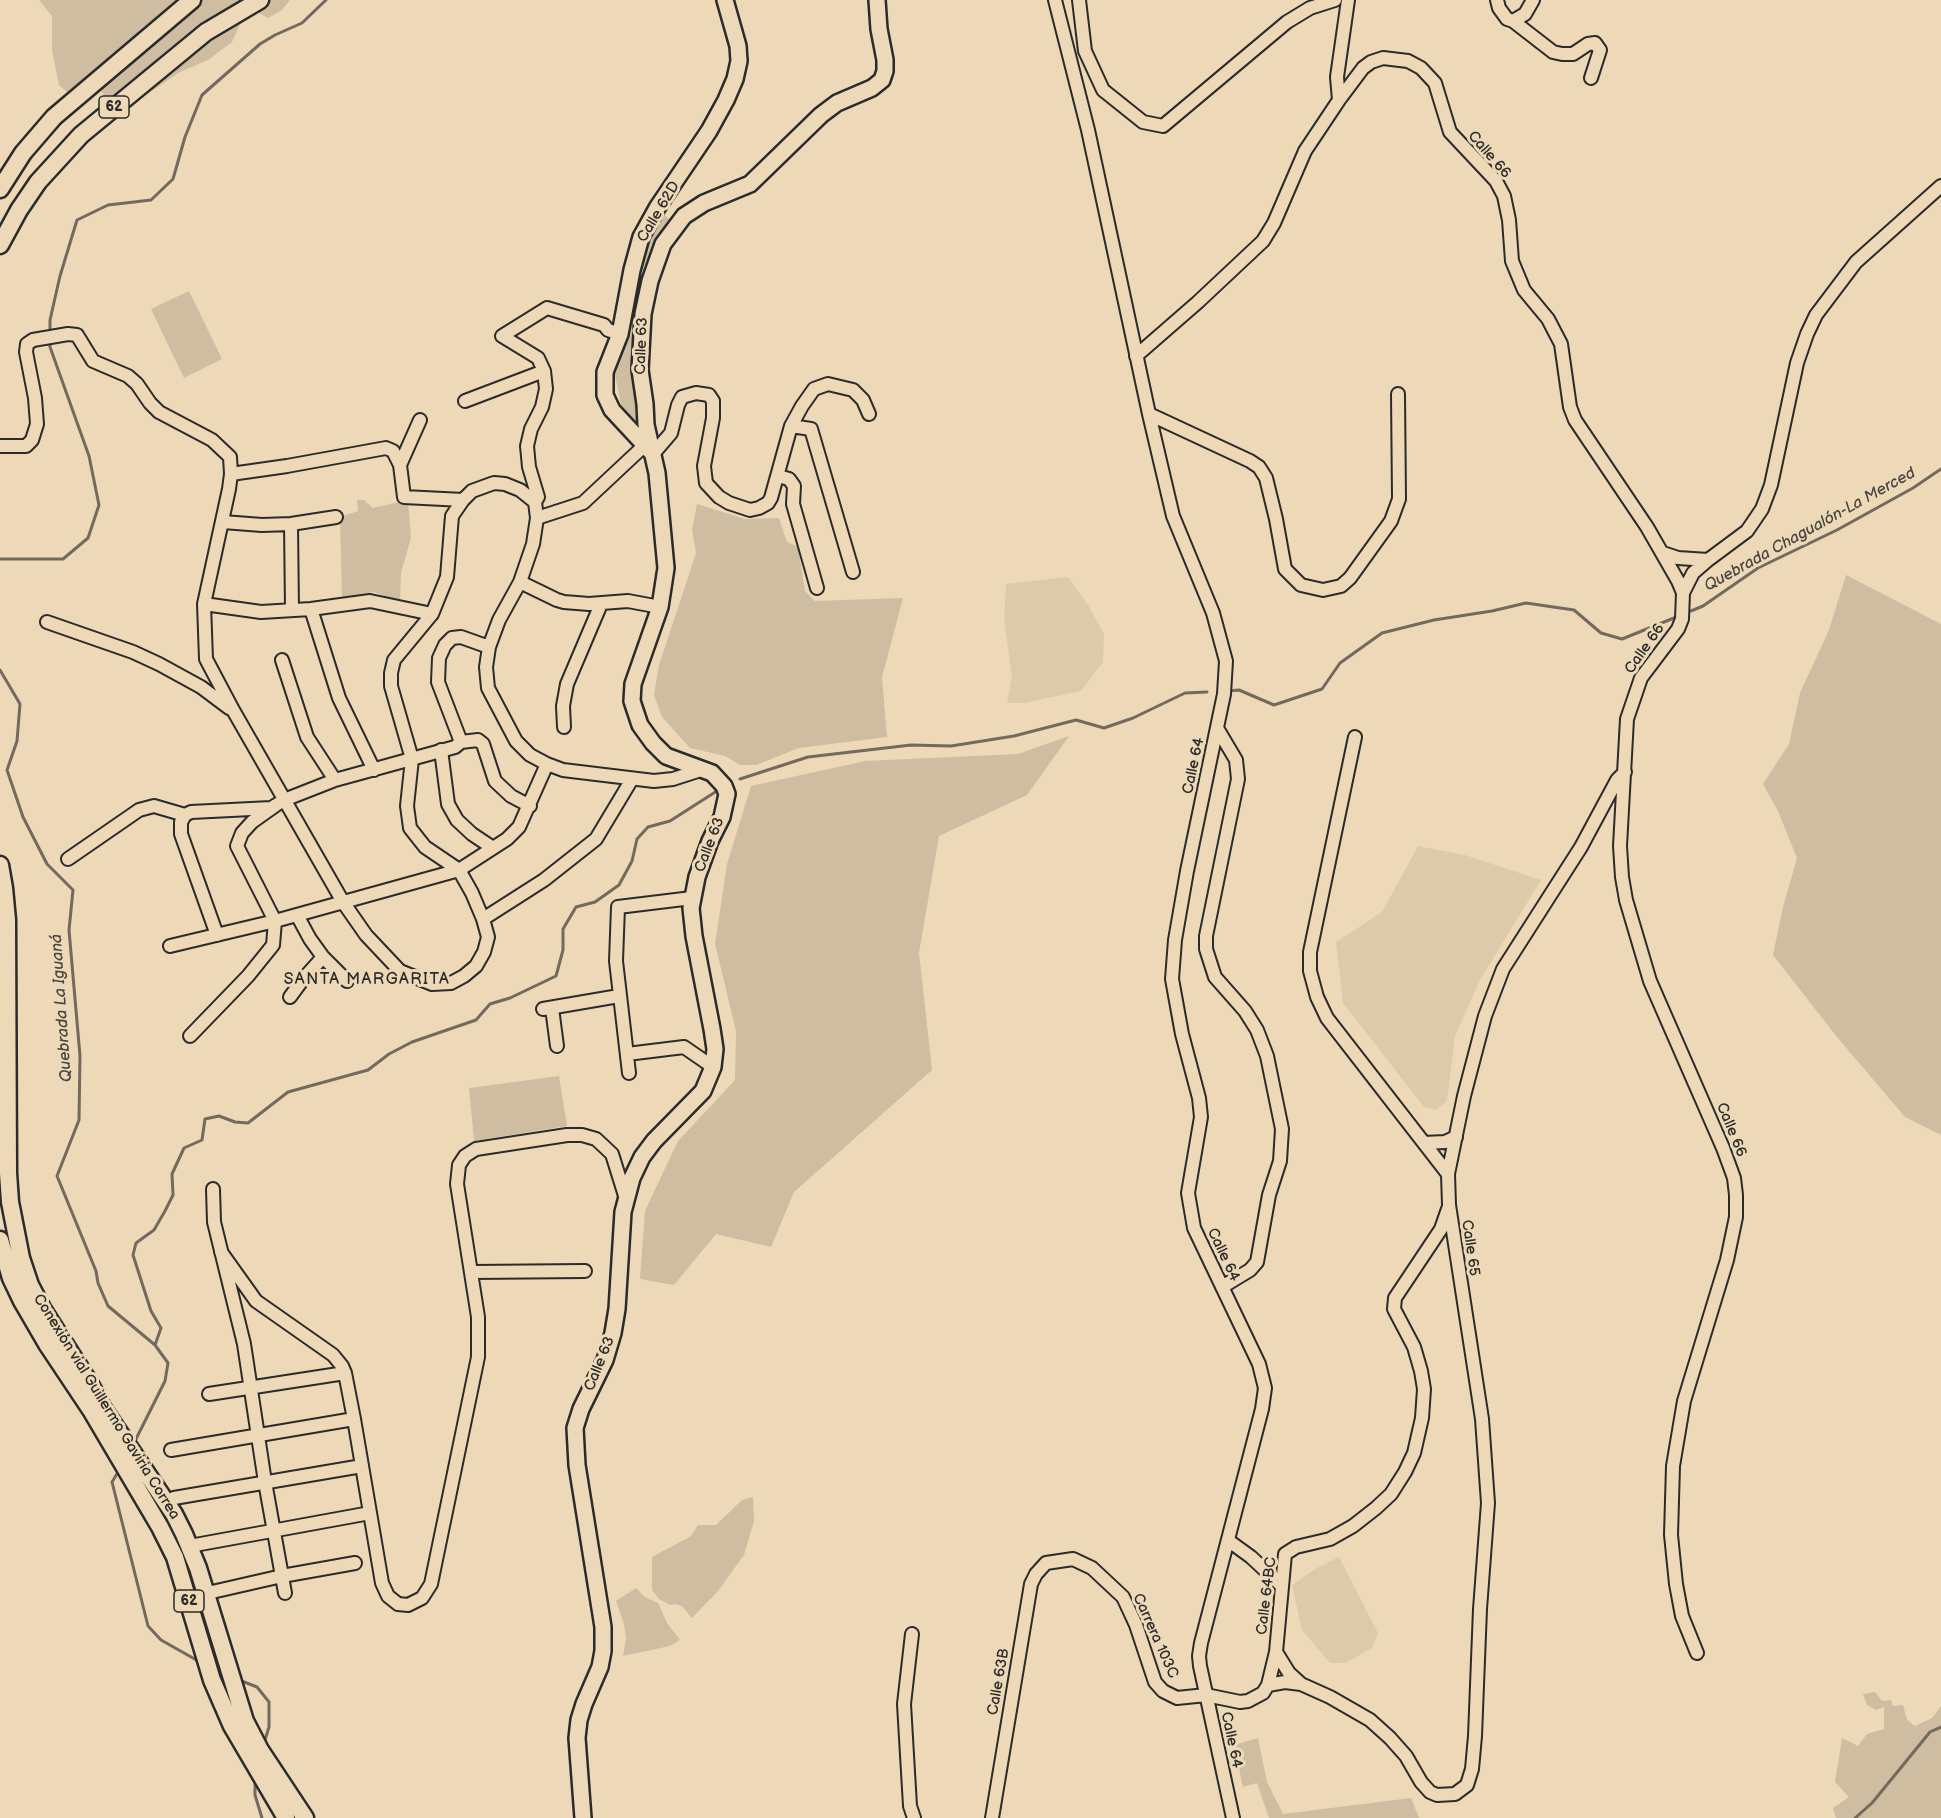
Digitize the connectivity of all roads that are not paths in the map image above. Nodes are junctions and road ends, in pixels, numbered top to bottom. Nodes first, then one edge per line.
1 (192, 0) edge
2 (260, 0) edge
3 (725, 0) edge
4 (877, 0) edge
5 (1055, 0) edge
6 (1079, 0) edge
7 (1335, 0) edge
8 (1347, 0) edge
9 (1497, 0) edge
10 (1533, 0) edge
11 (1513, 21) junction
12 (1591, 78) dead end
13 (1339, 100) junction
14 (1941, 186) edge
15 (0, 189) edge
16 (0, 245) edge
17 (620, 334) junction
18 (1136, 356) junction
19 (544, 370) junction
20 (1398, 394) dead end
21 (465, 401) dead end
22 (869, 414) dead end
23 (1149, 414) junction
24 (420, 420) dead end
25 (791, 426) junction
26 (0, 446) edge
27 (649, 450) junction
28 (400, 465) junction
29 (231, 474) junction
30 (778, 476) junction
31 (463, 500) junction
32 (535, 502) junction
33 (336, 517) dead end
34 (537, 518) junction
35 (223, 522) junction
36 (291, 524) junction
37 (1663, 553) junction
38 (1708, 560) junction
39 (853, 572) dead end
40 (520, 582) junction
41 (817, 588) dead end
42 (1683, 593) junction
43 (601, 603) junction
44 (204, 604) junction
45 (660, 607) junction
46 (311, 609) junction
47 (292, 610) junction
48 (432, 614) junction
49 (47, 622) dead end
50 (489, 647) junction
51 (282, 660) dead end
52 (233, 710) junction
53 (564, 727) dead end
54 (1217, 728) junction
55 (1354, 737) dead end
56 (461, 742) junction
57 (441, 750) junction
58 (412, 759) junction
59 (547, 765) junction
60 (704, 769) junction
61 (374, 770) junction
62 (1625, 772) junction
63 (632, 779) junction
64 (335, 780) junction
65 (284, 800) junction
66 (530, 806) junction
67 (272, 808) junction
68 (184, 815) junction
69 (493, 848) junction
70 (68, 859) dead end
71 (0, 865) edge
72 (459, 870) junction
73 (692, 898) junction
74 (343, 902) junction
75 (297, 915) junction
76 (483, 920) junction
77 (275, 921) junction
78 (217, 935) junction
79 (170, 946) dead end
80 (323, 957) junction
81 (347, 981) dead end
82 (620, 996) junction
83 (290, 997) dead end
84 (190, 1036) dead end
85 (557, 1046) dead end
86 (627, 1054) junction
87 (713, 1067) junction
88 (629, 1073) dead end
89 (1456, 1137) junction
90 (1424, 1143) junction
91 (1448, 1174) junction
92 (213, 1189) dead end
93 (626, 1199) junction
94 (1449, 1205) junction
95 (0, 1240) edge
96 (221, 1252) junction
97 (585, 1271) dead end
98 (471, 1272) junction
99 (1222, 1287) junction
100 (345, 1373) junction
101 (250, 1388) junction
102 (210, 1394) dead end
103 (97, 1408) junction
104 (354, 1419) junction
105 (258, 1435) junction
106 (171, 1450) dead end
107 (362, 1466) junction
108 (265, 1482) junction
109 (174, 1498) dead end
110 (370, 1513) junction
111 (273, 1529) junction
112 (1229, 1541) junction
113 (195, 1545) dead end
114 (1053, 1561) joint
115 (355, 1563) dead end
116 (282, 1576) junction
117 (1281, 1585) junction
118 (212, 1592) dead end
119 (285, 1593) dead end
120 (912, 1634) dead end
121 (1276, 1652) junction
122 (1697, 1653) dead end
123 (1301, 1684) junction
124 (1268, 1685) junction
125 (1206, 1695) junction
126 (280, 1793) junction
127 (286, 1818) edge
128 (305, 1818) edge
129 (583, 1818) edge
130 (914, 1818) edge
131 (992, 1818) edge
132 (1233, 1818) edge

1 - 15 highway, 62
2 - 16 highway, 62
3 - 17 main road, Calle 62D
4 - 27 main road, Calle 63
5 - 18 street, Calle 64
6 - 7 street
8 - 13 street
9 - 11 street
10 - 11 street
11 - 12 street
13 - 18 street, Calle 66
13 - 37 street, Calle 66
14 - 38 street
17 - 19 street
17 - 27 main road, Calle 62D
18 - 23 street, Calle 64
19 - 21 street
19 - 32 street
20 - 23 street
22 - 25 street
23 - 54 street, Calle 64
24 - 28 street
25 - 30 street
25 - 39 street
26 - 29 street
27 - 30 street
27 - 34 street
27 - 45 main road, Calle 63
28 - 29 street
28 - 31 street
29 - 35 street
30 - 41 street
31 - 32 street
31 - 48 street
32 - 34 street
33 - 36 street
34 - 40 street
35 - 36 street
35 - 44 street
36 - 47 street
37 - 38 street
37 - 42 street, Calle 66
38 - 42 street
40 - 43 street
40 - 50 street
42 - 62 street, Calle 66
43 - 45 street
43 - 53 street
44 - 47 street
44 - 52 street
45 - 60 main road, Calle 63
46 - 47 street
46 - 48 street
46 - 61 street
48 - 58 street
49 - 52 street
50 - 56 street
50 - 59 street
51 - 64 street
52 - 65 street
54 - 99 street, Calle 64
54 - 99 street
55 - 90 street
56 - 57 street
56 - 66 street
57 - 58 street
57 - 69 street
58 - 61 street
58 - 72 street
59 - 63 street
59 - 66 street
60 - 63 street
60 - 73 main road, Calle 63
61 - 64 street
62 - 89 street, Calle 65
62 - 122 street, Calle 66
63 - 76 street
64 - 65 street
65 - 67 street
65 - 74 street
66 - 69 street
67 - 68 street
67 - 77 street
68 - 70 street
68 - 78 street
69 - 72 street
71 - 103 highway, Conexión vial Guillermo Gaviria Correa / 62
72 - 74 street
72 - 76 street
73 - 82 street
73 - 87 main road, Calle 63
74 - 75 street
74 - 76 street
75 - 77 street
75 - 80 street
77 - 78 street
77 - 84 street
78 - 79 street
80 - 81 street
80 - 83 street
82 - 85 street
82 - 86 street
86 - 87 street
86 - 88 street
87 - 93 main road, Calle 63
89 - 90 street
89 - 91 street, Calle 65
90 - 91 street
91 - 94 street, Calle 65
92 - 96 street
93 - 98 street
93 - 129 main road, Calle 63
94 - 117 street, Calle 64BC
94 - 123 street, Calle 65
95 - 103 highway, Conexión vial Guillermo Gaviria Correa / 62
96 - 100 street
96 - 101 street
97 - 98 street
98 - 110 street
99 - 112 street, Calle 64
100 - 101 street
100 - 104 street
101 - 102 street
101 - 105 street
103 - 126 highway, Conexión vial Guillermo Gaviria Correa / 62
104 - 105 street
104 - 107 street
105 - 106 street
105 - 108 street
107 - 108 street
107 - 110 street
108 - 109 street
108 - 111 street
110 - 111 street
111 - 113 street
111 - 116 street
112 - 117 street
112 - 125 street, Calle 64
114 - 125 street, Carrera 103C
114 - 131 street, Calle 63B
115 - 116 street
116 - 118 street
116 - 119 street
117 - 121 street, Calle 64BC
120 - 130 street
121 - 123 street
121 - 124 street, Calle 64BC
123 - 124 street
124 - 125 street, Carrera 103C
125 - 132 street, Calle 64
126 - 127 highway, Conexión vial Guillermo Gaviria Correa / 62
126 - 128 highway, Conexión vial Guillermo Gaviria Correa / 62

